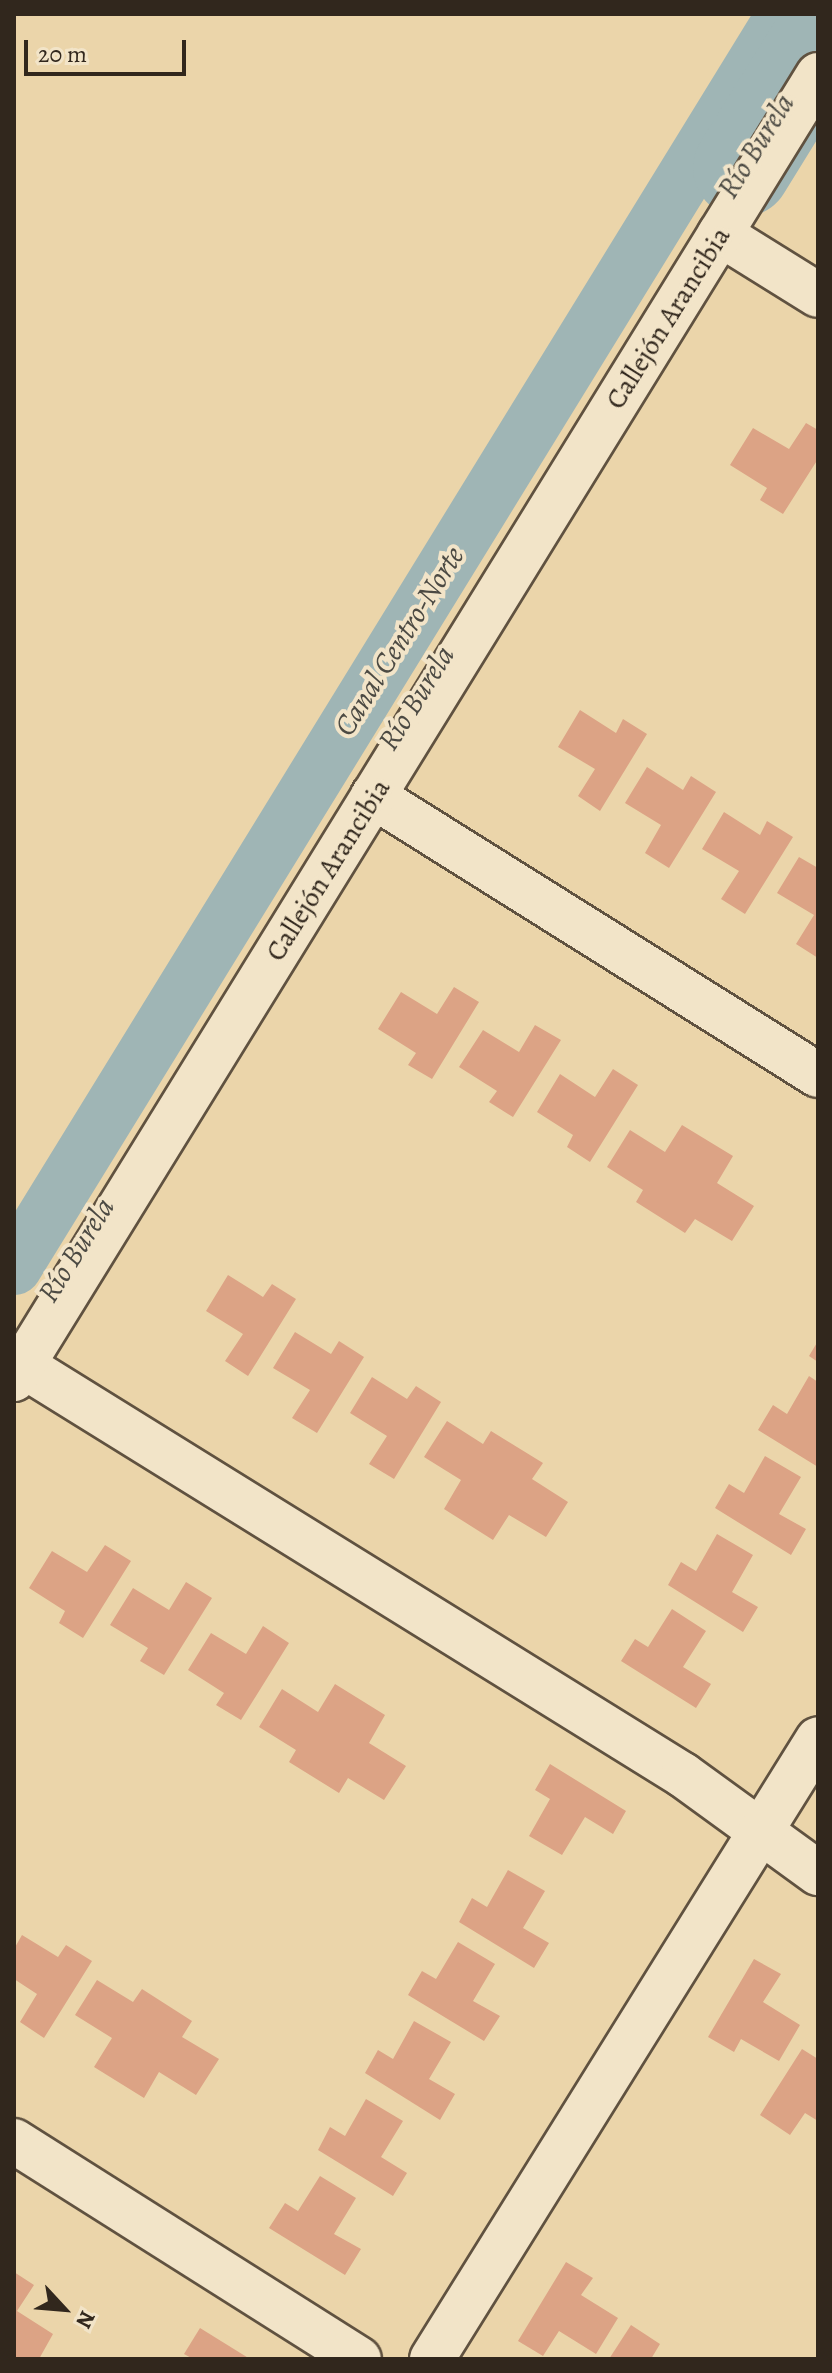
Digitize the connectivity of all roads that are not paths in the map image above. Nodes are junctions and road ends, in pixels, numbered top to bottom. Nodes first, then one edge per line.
1 (818, 75) edge
2 (720, 234) junction
3 (818, 295) edge
4 (373, 796) junction
5 (818, 1075) edge
6 (18, 1372) edge
7 (818, 1739) edge
8 (761, 1831) junction
9 (818, 1873) edge
10 (14, 2141) edge
11 (359, 2359) edge
12 (432, 2359) edge

1 - 2 street, Callejón Arancibia
2 - 3 street
2 - 4 street, Callejón Arancibia
4 - 5 street
4 - 6 street, Callejón Arancibia
6 - 8 street
7 - 8 street
8 - 9 street
8 - 12 street
10 - 11 street

